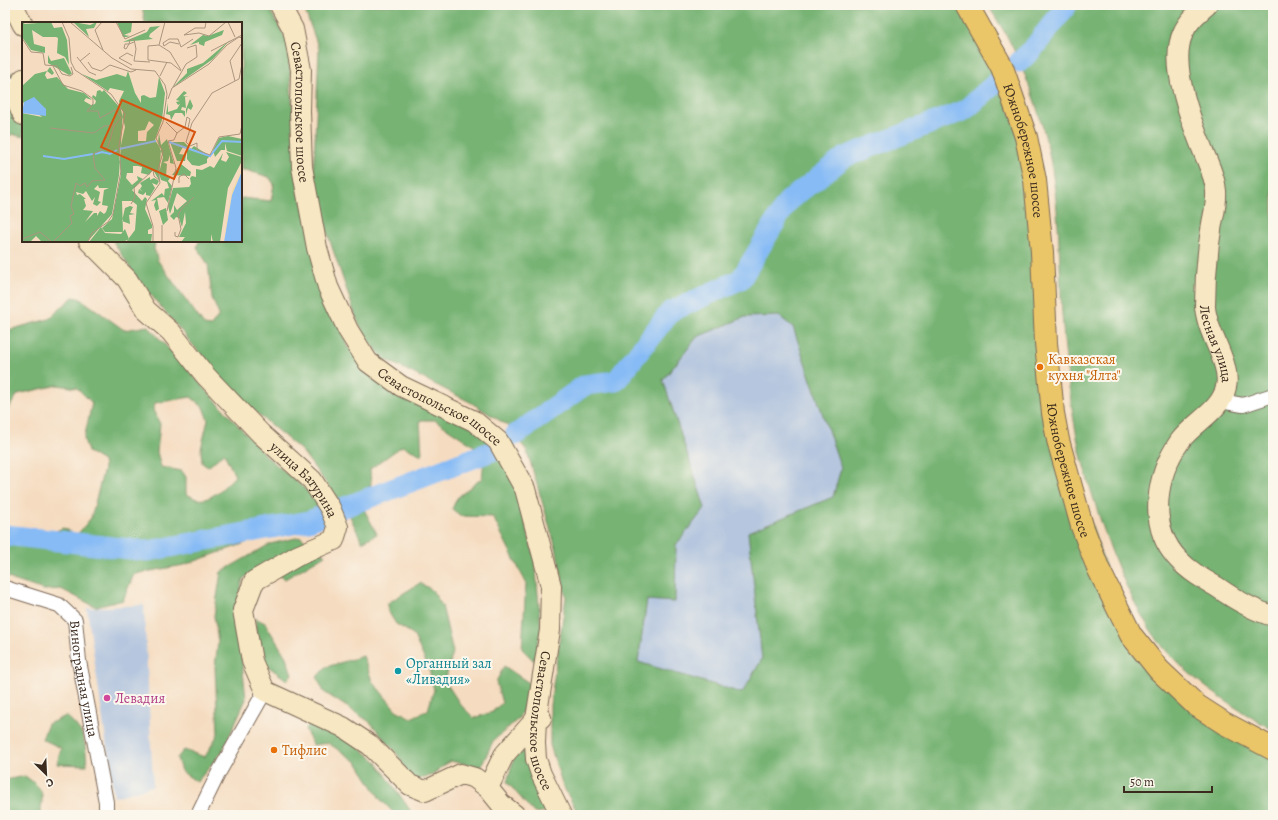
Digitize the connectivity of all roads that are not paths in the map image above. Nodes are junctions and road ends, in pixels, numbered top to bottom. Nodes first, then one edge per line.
1 (13, 5) edge
2 (280, 5) edge
3 (289, 5) edge
4 (966, 5) edge
5 (978, 5) edge
6 (1207, 5) edge
7 (22, 23) edge
8 (5, 79) edge
9 (22, 88) edge
10 (20, 107) edge
11 (90, 242) edge
12 (1273, 395) edge
13 (1220, 401) junction
14 (5, 588) edge
15 (1273, 616) edge
16 (265, 691) junction
17 (540, 718) junction
18 (1273, 739) edge
19 (1273, 749) edge
20 (488, 788) junction
21 (106, 809) edge
22 (115, 815) edge
23 (198, 815) edge
24 (515, 815) edge
25 (561, 815) edge
26 (570, 815) edge

1 - 7 main road
2 - 17 main road, Севастопольское шоссе
3 - 17 main road
4 - 19 highway, Южнобережное шоссе
5 - 18 highway, Южнобережное шоссе
6 - 13 main road, Лесная улица
8 - 10 street
9 - 10 main road
11 - 16 main road, улица Батурина
12 - 13 street
13 - 15 main road, Лесная улица
14 - 21 street, Виноградная улица
16 - 20 main road
16 - 23 street
17 - 20 main road
17 - 25 main road, Севастопольское шоссе
17 - 26 main road
20 - 24 main road
21 - 22 street

